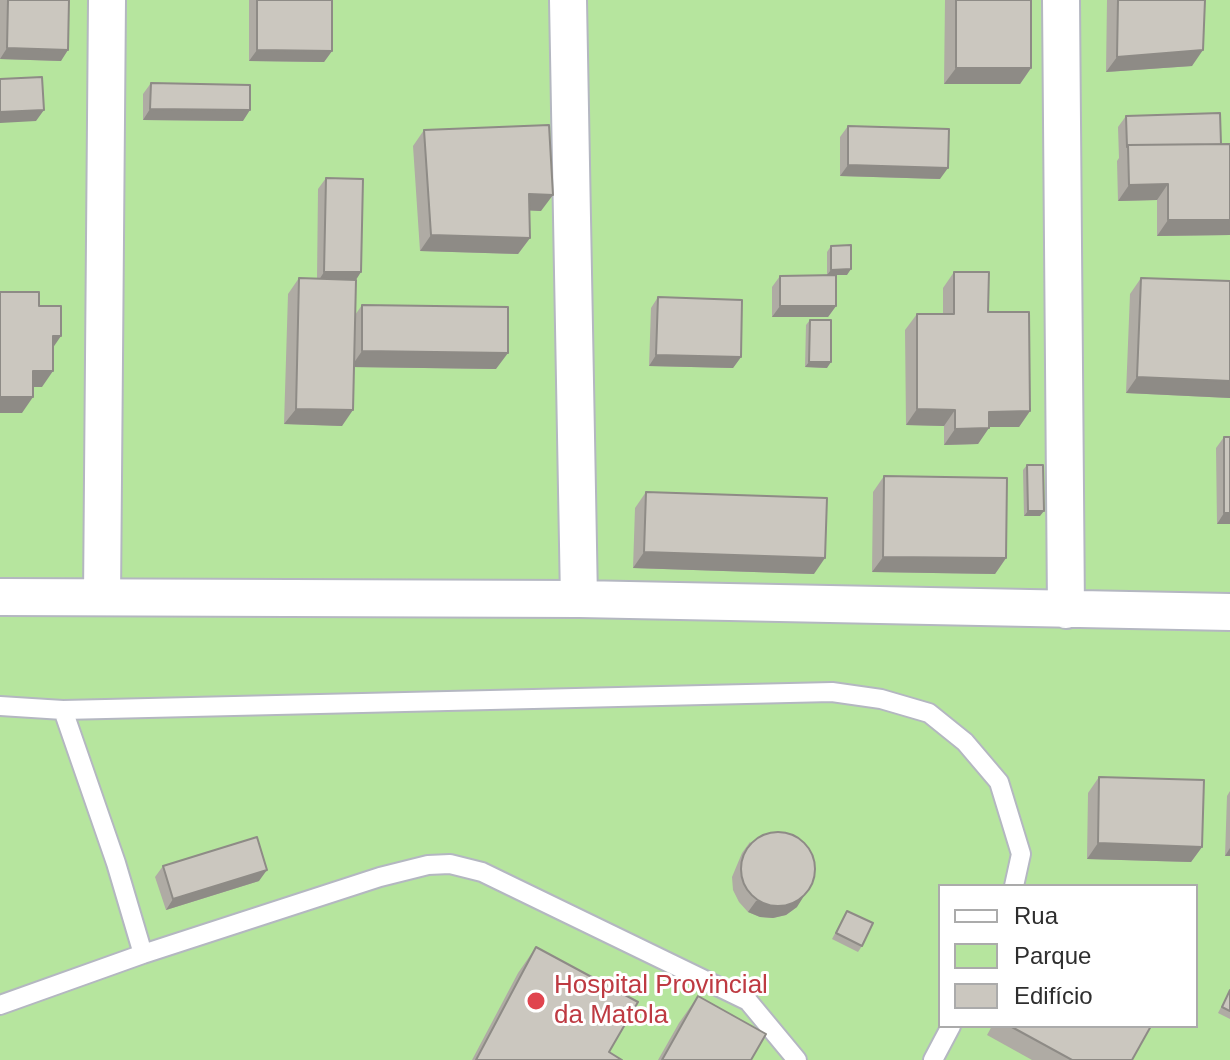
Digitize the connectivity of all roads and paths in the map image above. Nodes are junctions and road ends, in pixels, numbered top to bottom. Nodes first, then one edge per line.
1 (107, 0) edge
2 (568, 0) edge
3 (1061, 0) edge
4 (0, 597) edge
5 (102, 597) junction
6 (579, 599) junction
7 (1066, 610) junction
8 (1230, 612) edge
9 (0, 706) edge
10 (63, 710) junction
11 (1014, 884) edge
12 (143, 954) junction
13 (0, 1005) edge
14 (950, 1028) edge
15 (797, 1060) edge
16 (933, 1060) edge

1 - 5 street
2 - 6 street
3 - 7 street
4 - 5 street
5 - 6 street
6 - 7 street
7 - 8 street
9 - 10 lane
10 - 11 lane
10 - 12 lane
12 - 13 lane
12 - 15 lane
14 - 16 lane

